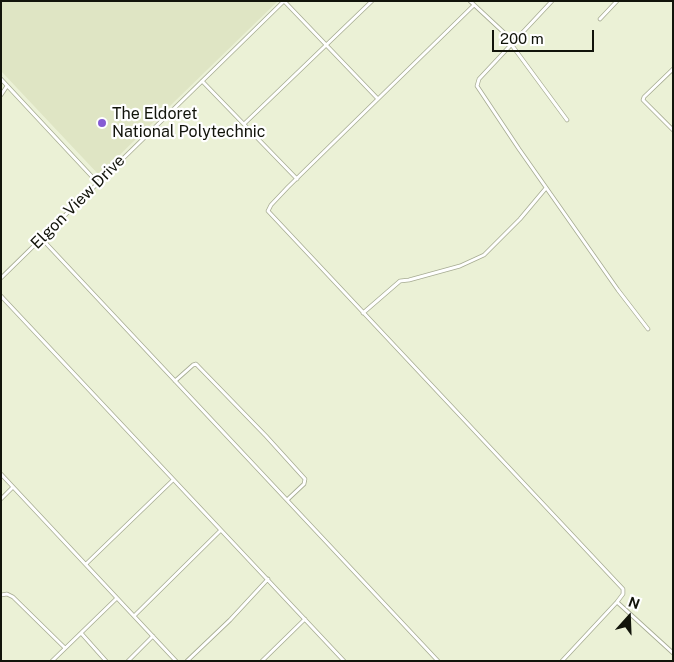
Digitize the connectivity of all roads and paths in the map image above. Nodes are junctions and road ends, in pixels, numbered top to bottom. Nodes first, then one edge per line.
1 (284, 1) edge
2 (372, 1) edge
3 (470, 1) edge
4 (552, 1) edge
5 (617, 1) edge
6 (474, 5) junction
7 (600, 19) dead end
8 (512, 42) junction
9 (326, 44) junction
10 (673, 69) edge
11 (1, 80) edge
12 (202, 80) junction
13 (7, 86) junction
14 (1, 95) edge
15 (378, 98) junction
16 (567, 120) dead end
17 (244, 124) junction
18 (673, 130) edge
19 (297, 179) junction
20 (98, 182) junction
21 (546, 188) junction
22 (41, 238) junction
23 (1, 278) edge
24 (1, 296) edge
25 (363, 313) junction
26 (648, 328) dead end
27 (175, 381) junction
28 (1, 474) edge
29 (173, 480) junction
30 (13, 487) junction
31 (1, 499) edge
32 (287, 500) junction
33 (221, 530) junction
34 (85, 565) junction
35 (268, 579) junction
36 (1, 595) edge
37 (117, 598) junction
38 (617, 602) junction
39 (134, 616) junction
40 (305, 619) junction
41 (81, 633) junction
42 (153, 636) junction
43 (65, 648) junction
44 (673, 654) edge
45 (52, 661) edge
46 (106, 661) edge
47 (128, 661) edge
48 (176, 661) edge
49 (187, 661) edge
50 (262, 661) edge
51 (344, 661) edge
52 (438, 661) edge
53 (562, 661) edge

1 - 9 street
1 - 12 street, Elgon View Drive
2 - 9 street
3 - 6 street
4 - 8 street
5 - 7 street
6 - 8 street
6 - 15 street
8 - 16 street
8 - 21 street
9 - 15 street
9 - 17 street
10 - 18 street
11 - 13 street
12 - 17 street
12 - 20 street, Elgon View Drive
13 - 14 street
13 - 20 street
15 - 19 street
17 - 19 street
19 - 25 street
20 - 22 street, Elgon View Drive
21 - 25 street
21 - 26 street
22 - 23 street, Elgon View Drive
22 - 27 street
24 - 29 street
25 - 38 street
27 - 32 street
27 - 32 street
28 - 30 street
29 - 33 street
29 - 34 street
30 - 31 street
30 - 34 street
32 - 52 street
33 - 35 street
33 - 39 street
34 - 37 street
35 - 40 street
35 - 49 street
36 - 43 street
37 - 39 street
37 - 41 street
38 - 44 street
38 - 53 street
39 - 42 street
40 - 50 street
40 - 51 street
41 - 43 street
41 - 46 street
42 - 47 street
42 - 48 street
43 - 45 street

